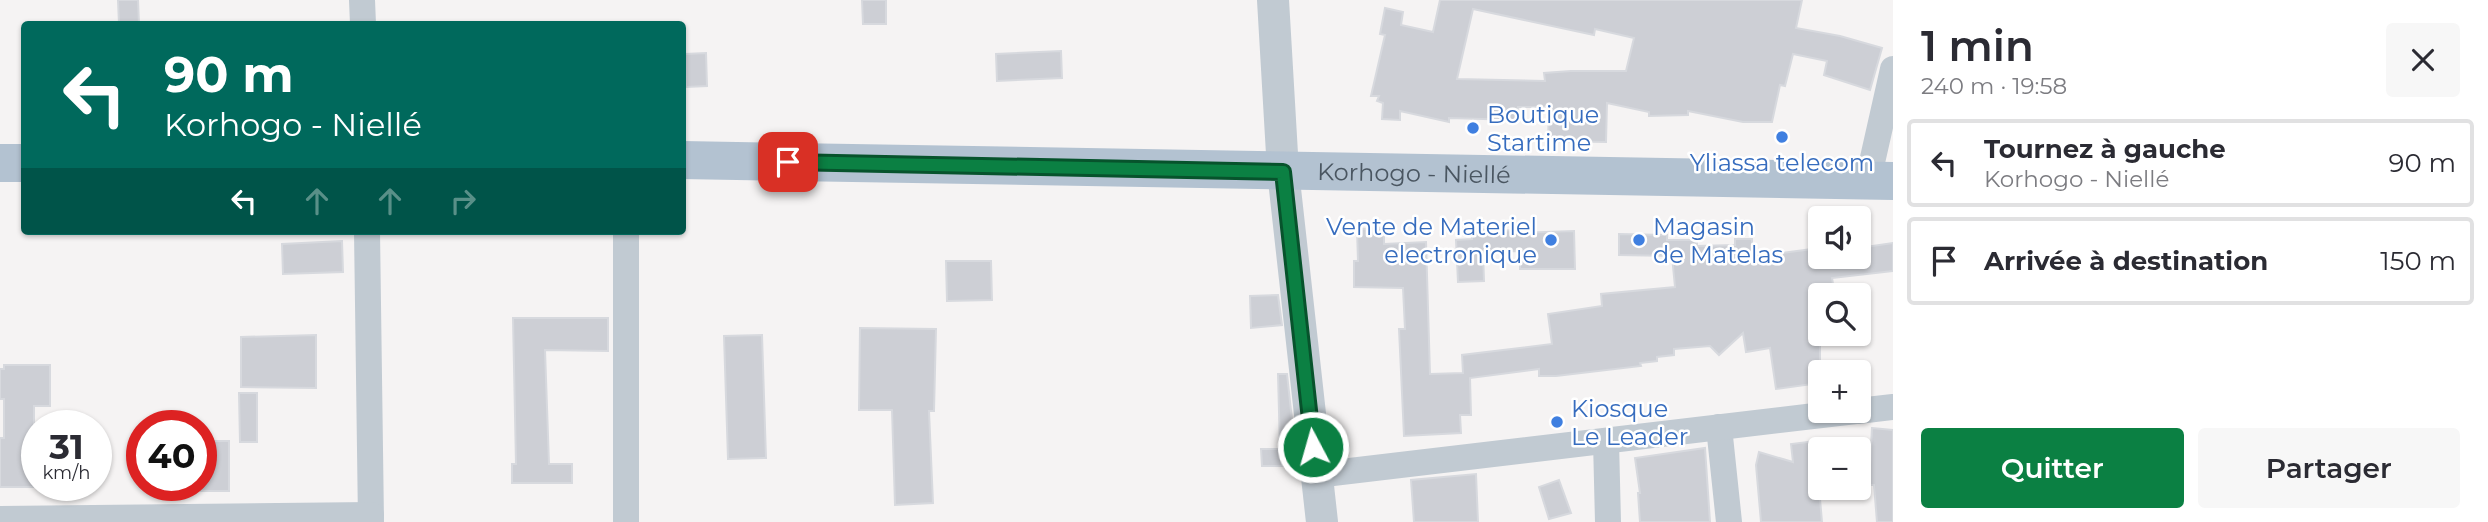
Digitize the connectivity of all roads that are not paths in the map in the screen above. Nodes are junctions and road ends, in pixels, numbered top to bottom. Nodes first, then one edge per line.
1 (362, 0) edge
2 (1273, 0) edge
3 (362, 21) edge
4 (1893, 69) edge
5 (686, 160) edge
6 (0, 163) edge
7 (21, 163) edge
8 (1283, 172) junction
9 (1881, 181) edge
10 (367, 235) edge
11 (626, 235) edge
12 (1893, 407) edge
13 (1871, 409) edge
14 (1808, 417) edge
15 (1718, 428) junction
16 (1606, 441) junction
17 (1316, 475) junction
18 (371, 518) edge
19 (0, 519) edge
20 (626, 522) edge
21 (1322, 522) edge
22 (1608, 522) edge
23 (1729, 522) edge

1 - 3 street
2 - 8 street
4 - 9 street
5 - 8 main road, Korhogo - Niellé
6 - 7 main road
8 - 9 main road, Korhogo - Niellé
8 - 17 street
10 - 18 street
11 - 20 street
12 - 13 street
14 - 15 street
15 - 16 street
15 - 23 street
16 - 17 street
16 - 22 street
17 - 21 street
18 - 19 street

